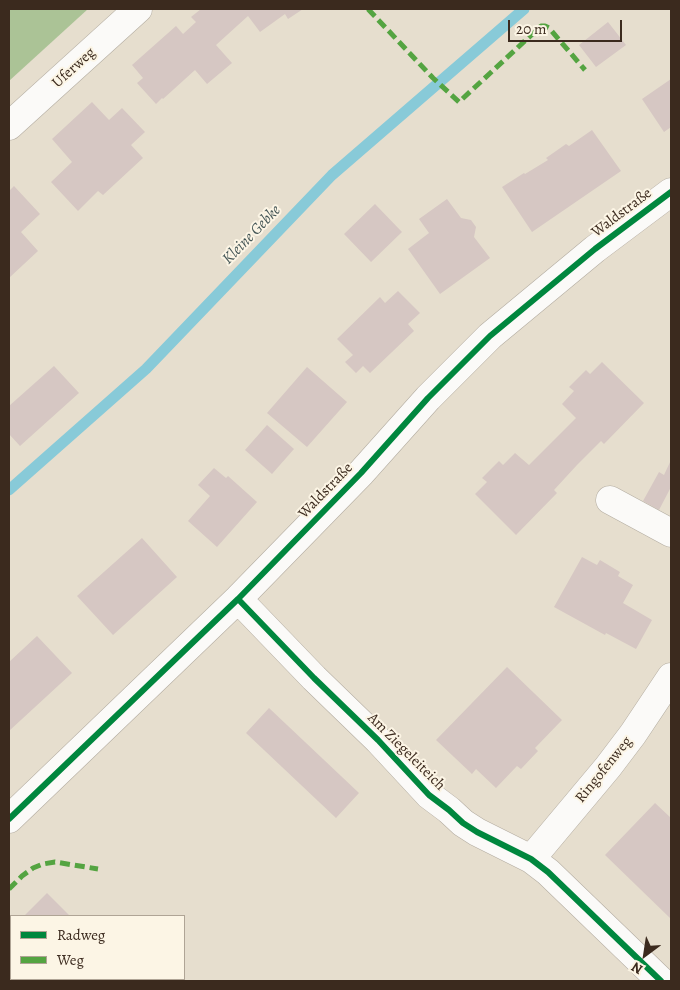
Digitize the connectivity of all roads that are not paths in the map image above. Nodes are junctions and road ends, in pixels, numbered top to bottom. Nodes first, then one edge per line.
1 (138, 9) edge
2 (9, 126) edge
3 (671, 192) edge
4 (610, 500) dead end
5 (671, 533) edge
6 (238, 599) junction
7 (671, 677) edge
8 (9, 819) edge
9 (532, 859) junction
10 (661, 981) edge

1 - 2 street, Uferweg
3 - 6 street, Waldstraße
4 - 5 street
6 - 8 street, Waldstraße
6 - 9 street, Am Ziegeleiteich
7 - 9 street, Ringofenweg
9 - 10 street, Am Ziegeleiteich

